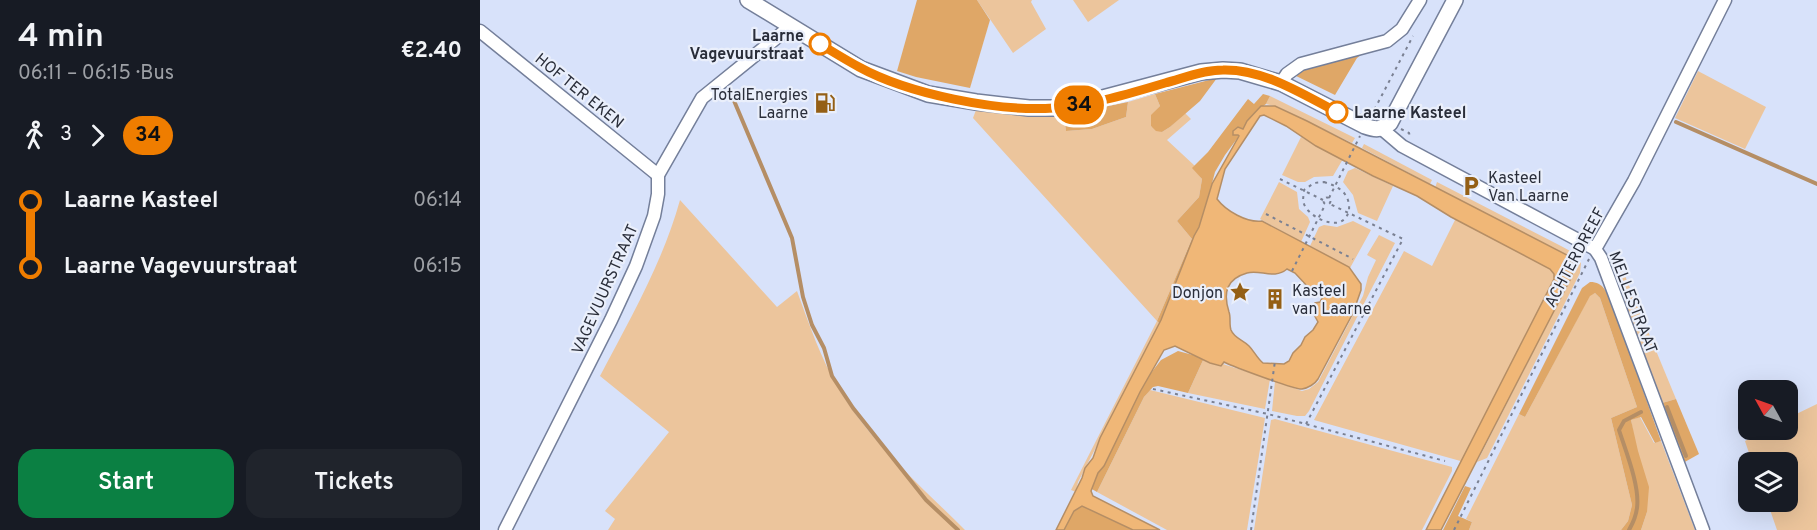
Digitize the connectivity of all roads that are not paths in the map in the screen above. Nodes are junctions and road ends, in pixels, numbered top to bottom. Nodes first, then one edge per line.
1 (748, 0) edge
2 (1420, 0) edge
3 (1455, 0) edge
4 (1725, 0) edge
5 (791, 26) junction
6 (480, 31) edge
7 (1281, 83) junction
8 (1382, 129) junction
9 (658, 175) junction
10 (1595, 249) junction
11 (505, 530) edge
12 (1703, 530) edge

1 - 5 street
2 - 7 street
3 - 8 street
4 - 10 street, ACHTERDREEF
5 - 7 street
5 - 9 street, VAGEVUURSTRAAT
6 - 9 street, HOF TER EKEN
7 - 8 street
8 - 10 street, MELLESTRAAT
9 - 11 street, VAGEVUURSTRAAT
10 - 12 street, MELLESTRAAT

